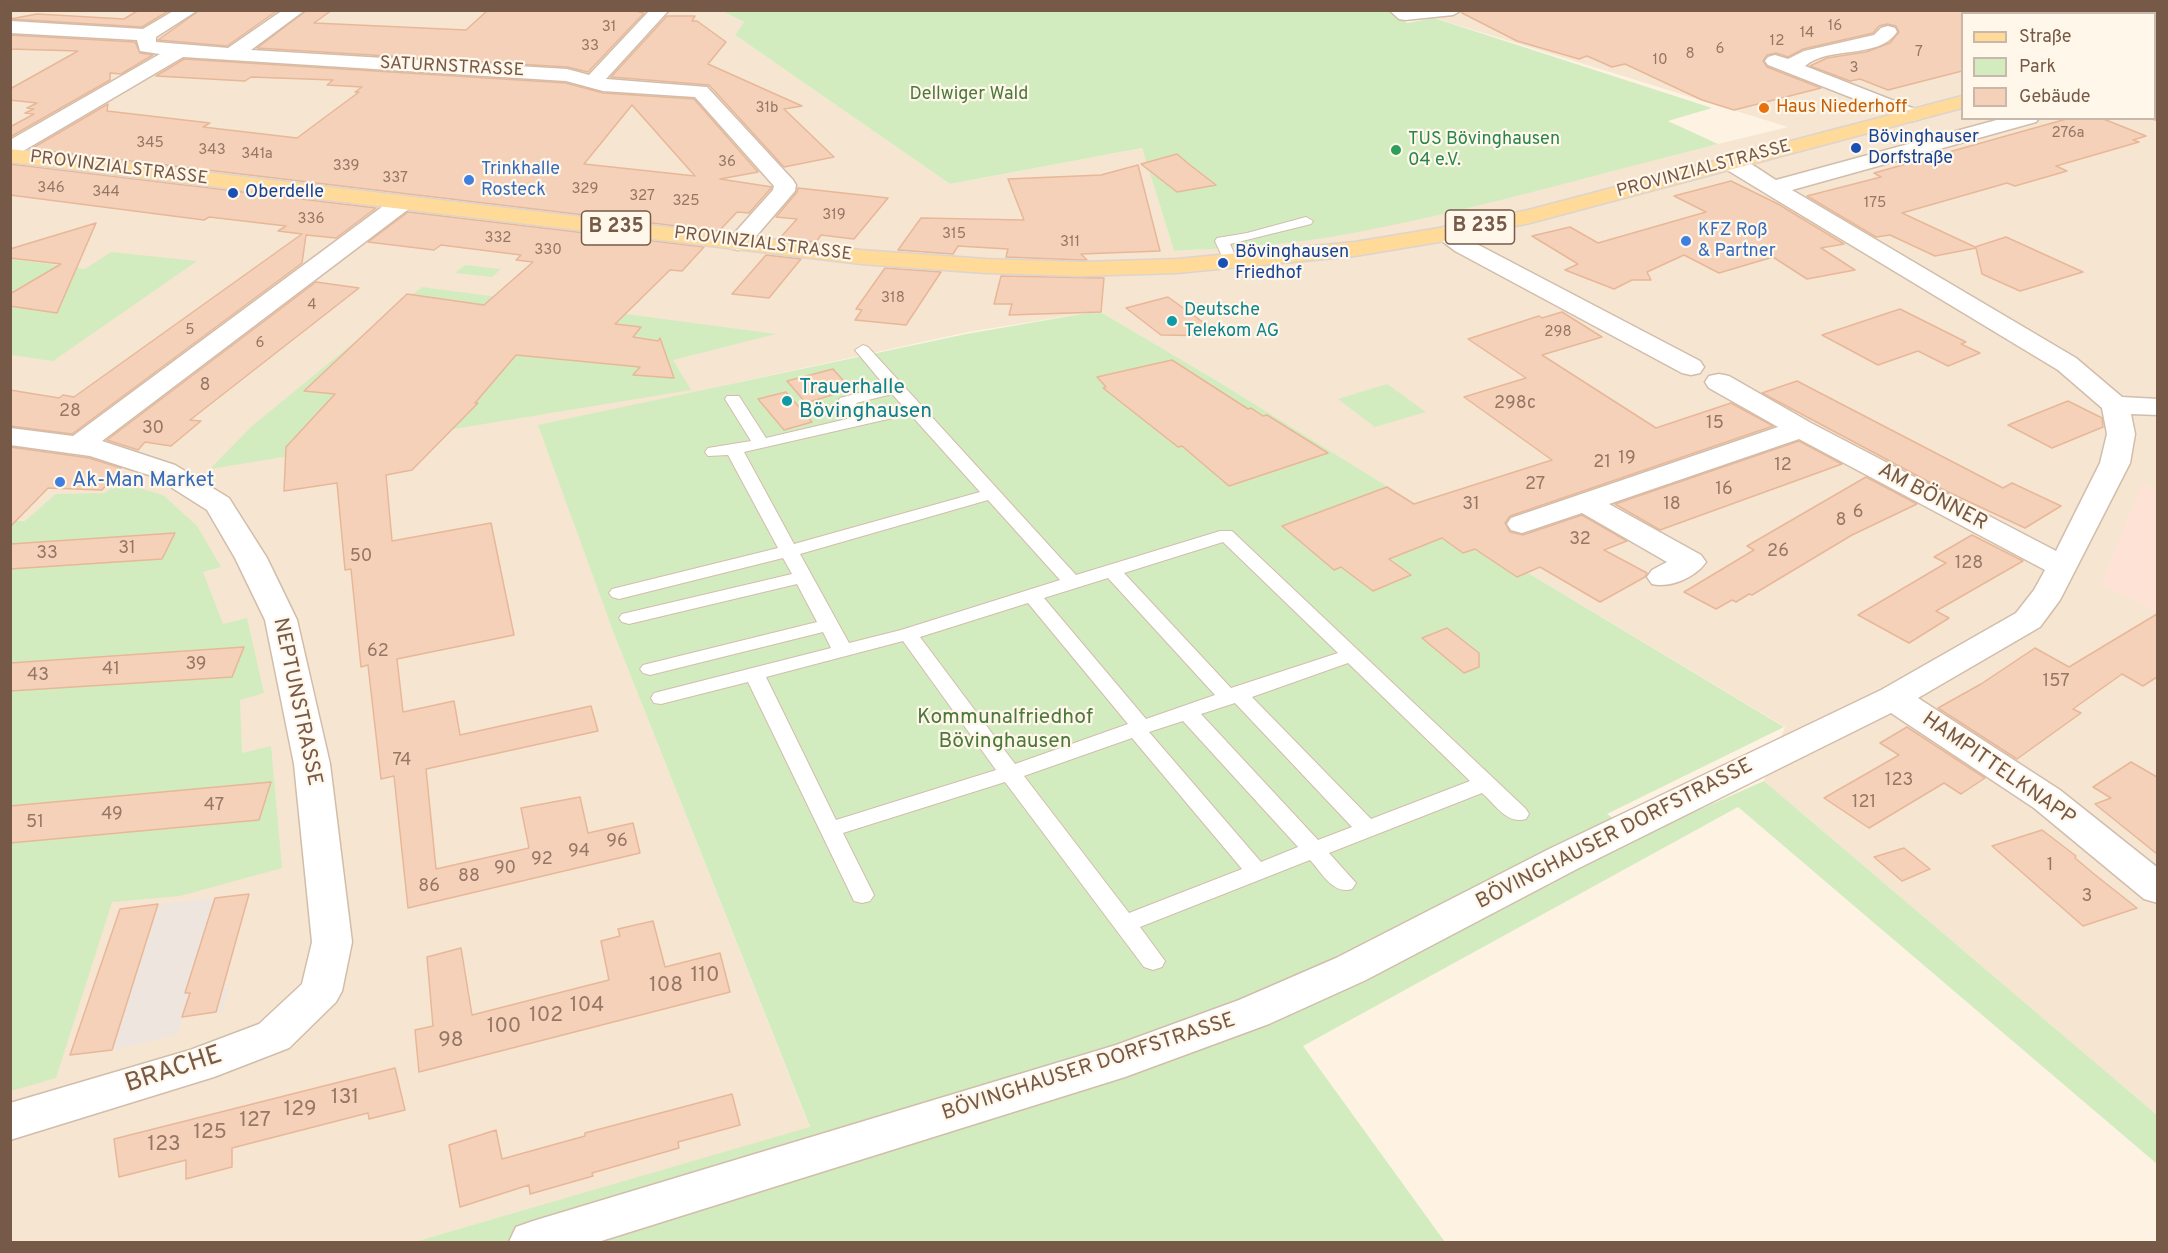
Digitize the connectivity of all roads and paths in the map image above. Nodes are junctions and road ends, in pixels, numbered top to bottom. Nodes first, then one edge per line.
1 (189, 10) edge
2 (296, 10) edge
3 (660, 10) edge
4 (1453, 10) edge
5 (1402, 13) edge
6 (10, 27) edge
7 (1422, 27) dead end
8 (1888, 32) dead end
9 (146, 35) junction
10 (180, 51) junction
11 (231, 56) junction
12 (1775, 61) dead end
13 (1795, 68) junction
14 (594, 81) junction
15 (1961, 102) edge
16 (1913, 115) junction
17 (2022, 120) edge
18 (10, 149) edge
19 (10, 155) edge
20 (1732, 163) junction
21 (1773, 188) junction
22 (402, 203) junction
23 (1306, 222) dead end
24 (1445, 234) junction
25 (738, 243) junction
26 (1231, 262) junction
27 (863, 350) dead end
28 (1691, 367) dead end
29 (1719, 382) dead end
30 (895, 388) junction
31 (733, 399) dead end
32 (2115, 405) junction
33 (2157, 407) edge
34 (913, 408) junction
35 (861, 420) junction
36 (1801, 429) junction
37 (10, 436) edge
38 (761, 444) junction
39 (78, 446) junction
40 (733, 448) junction
41 (714, 452) dead end
42 (991, 494) junction
43 (1584, 502) junction
44 (1522, 524) dead end
45 (789, 551) junction
46 (2063, 567) junction
47 (1112, 571) junction
48 (803, 577) junction
49 (1663, 577) dead end
50 (1073, 583) junction
51 (619, 593) dead end
52 (1032, 596) junction
53 (629, 618) dead end
54 (828, 625) junction
55 (908, 634) junction
56 (843, 651) junction
57 (1352, 655) junction
58 (650, 669) dead end
59 (754, 674) junction
60 (1232, 695) junction
61 (661, 698) dead end
62 (1893, 698) junction
63 (1186, 711) junction
64 (1138, 728) junction
65 (1010, 773) junction
66 (1486, 783) junction
67 (1518, 814) dead end
68 (829, 830) junction
69 (1367, 830) junction
70 (1313, 850) junction
71 (1257, 872) junction
72 (1344, 884) dead end
73 (2157, 889) edge
74 (861, 895) dead end
75 (1124, 924) junction
76 (1153, 961) dead end
77 (321, 991) joint
78 (10, 1122) edge
79 (532, 1242) edge

1 - 9 street
2 - 11 street
3 - 14 street
4 - 5 street
5 - 7 street
6 - 9 street
8 - 13 street
9 - 10 street, SATURNSTRASSE
10 - 11 street, SATURNSTRASSE
10 - 18 street
11 - 14 street, SATURNSTRASSE
12 - 13 street
13 - 16 street
14 - 25 street, SATURNSTRASSE
15 - 16 main road, PROVINZIALSTRASSE / B 235
16 - 20 main road, PROVINZIALSTRASSE / B 235
17 - 21 street, PROVINZIALSTRASSE
19 - 22 main road, PROVINZIALSTRASSE / B 235
20 - 21 street
20 - 24 main road, PROVINZIALSTRASSE / B 235
21 - 32 street
22 - 25 main road, PROVINZIALSTRASSE / B 235
22 - 39 street
23 - 26 lane
24 - 26 main road, PROVINZIALSTRASSE / B 235
24 - 28 street
25 - 26 main road, PROVINZIALSTRASSE / B 235
27 - 30 lane
29 - 36 street, AM BÖNNER
30 - 34 lane
30 - 35 lane
31 - 38 lane
32 - 33 street
32 - 46 street, BÖVINGHAUSER DORFSTRASSE
34 - 35 lane
34 - 42 lane
35 - 38 lane
36 - 43 street
36 - 46 street, AM BÖNNER
37 - 39 street, NEPTUNSTRASSE
38 - 40 lane
39 - 77 street, NEPTUNSTRASSE
40 - 41 lane
40 - 45 lane
42 - 45 lane
42 - 50 lane
43 - 44 street
43 - 49 street
45 - 48 lane
45 - 51 lane
46 - 62 street, BÖVINGHAUSER DORFSTRASSE
47 - 50 lane
47 - 57 lane
47 - 60 lane
48 - 53 lane
48 - 54 lane
50 - 52 lane
52 - 55 lane
52 - 64 lane
54 - 56 lane
54 - 58 lane
55 - 56 lane
55 - 65 lane
56 - 59 lane
57 - 60 lane
57 - 66 lane
59 - 61 lane
59 - 68 lane
60 - 63 lane
60 - 69 lane
62 - 73 street, HAMPITTELKNAPP
62 - 79 street, BÖVINGHAUSER DORFSTRASSE
63 - 64 lane
63 - 70 lane
64 - 65 lane
64 - 71 lane
65 - 68 lane
65 - 75 lane
66 - 67 lane
66 - 69 lane
68 - 74 lane
69 - 70 lane
70 - 71 lane
70 - 72 lane
71 - 75 lane
75 - 76 lane
77 - 78 street, BRACHE

